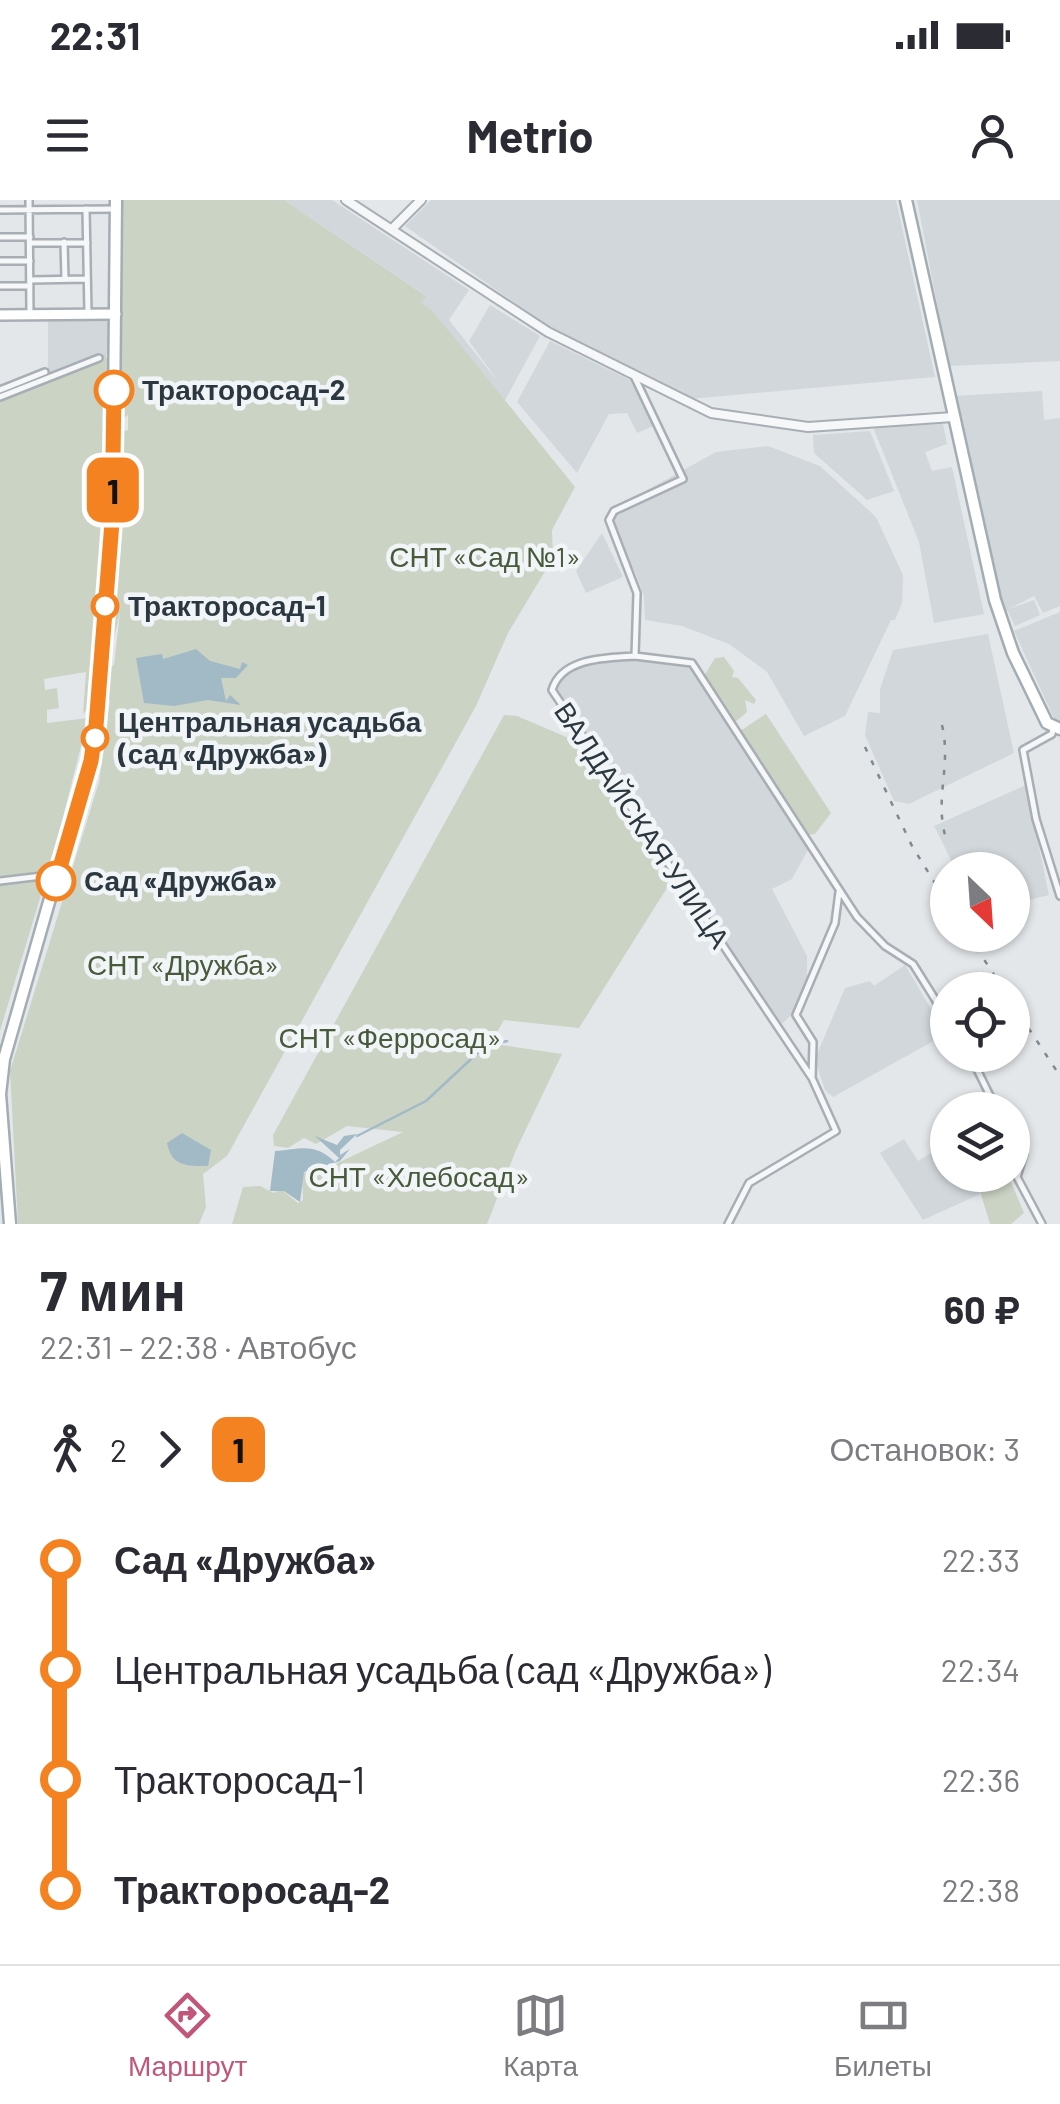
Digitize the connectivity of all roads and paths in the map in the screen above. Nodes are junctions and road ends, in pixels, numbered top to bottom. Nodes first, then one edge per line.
1 (29, 200) edge
2 (57, 200) edge
3 (422, 200) edge
4 (906, 200) edge
5 (349, 201) edge
6 (117, 203) edge
7 (57, 209) junction
8 (86, 209) junction
9 (0, 210) edge
10 (29, 210) junction
11 (392, 230) junction
12 (0, 237) edge
13 (30, 240) junction
14 (64, 242) junction
15 (87, 242) junction
16 (30, 261) junction
17 (0, 262) edge
18 (65, 279) junction
19 (87, 279) junction
20 (30, 283) junction
21 (0, 286) edge
22 (88, 314) junction
23 (118, 314) junction
24 (0, 315) edge
25 (30, 315) junction
26 (99, 358) dead end
27 (45, 372) dead end
28 (632, 374) junction
29 (0, 393) edge
30 (953, 417) junction
31 (634, 656) junction
32 (1056, 732) edge
33 (42, 876) dead end
34 (0, 881) edge
35 (838, 889) junction
36 (1060, 896) edge
37 (930, 991) edge
38 (812, 1078) junction
39 (1025, 1192) edge
40 (10, 1224) edge
41 (728, 1224) edge
42 (1042, 1224) edge

1 - 10 street
2 - 7 street
3 - 11 street
4 - 30 main road
5 - 11 street
6 - 8 street
6 - 23 main road
7 - 8 street
7 - 10 street
8 - 15 street
9 - 10 street
10 - 13 street
11 - 28 street
12 - 13 street
13 - 14 street
13 - 16 street
14 - 15 street
14 - 18 street
15 - 19 street
16 - 17 street
16 - 20 street
18 - 19 street
18 - 20 street
19 - 22 street
20 - 21 street
20 - 25 street
22 - 23 main road
22 - 25 main road
23 - 40 main road
24 - 25 main road
26 - 29 street
27 - 29 street
28 - 30 street
28 - 31 street
30 - 32 main road
31 - 35 street
31 - 38 street, ВАЛДАЙСКАЯ УЛИЦА
32 - 36 street
33 - 34 street
35 - 37 street
35 - 38 street
38 - 41 street
39 - 42 street

